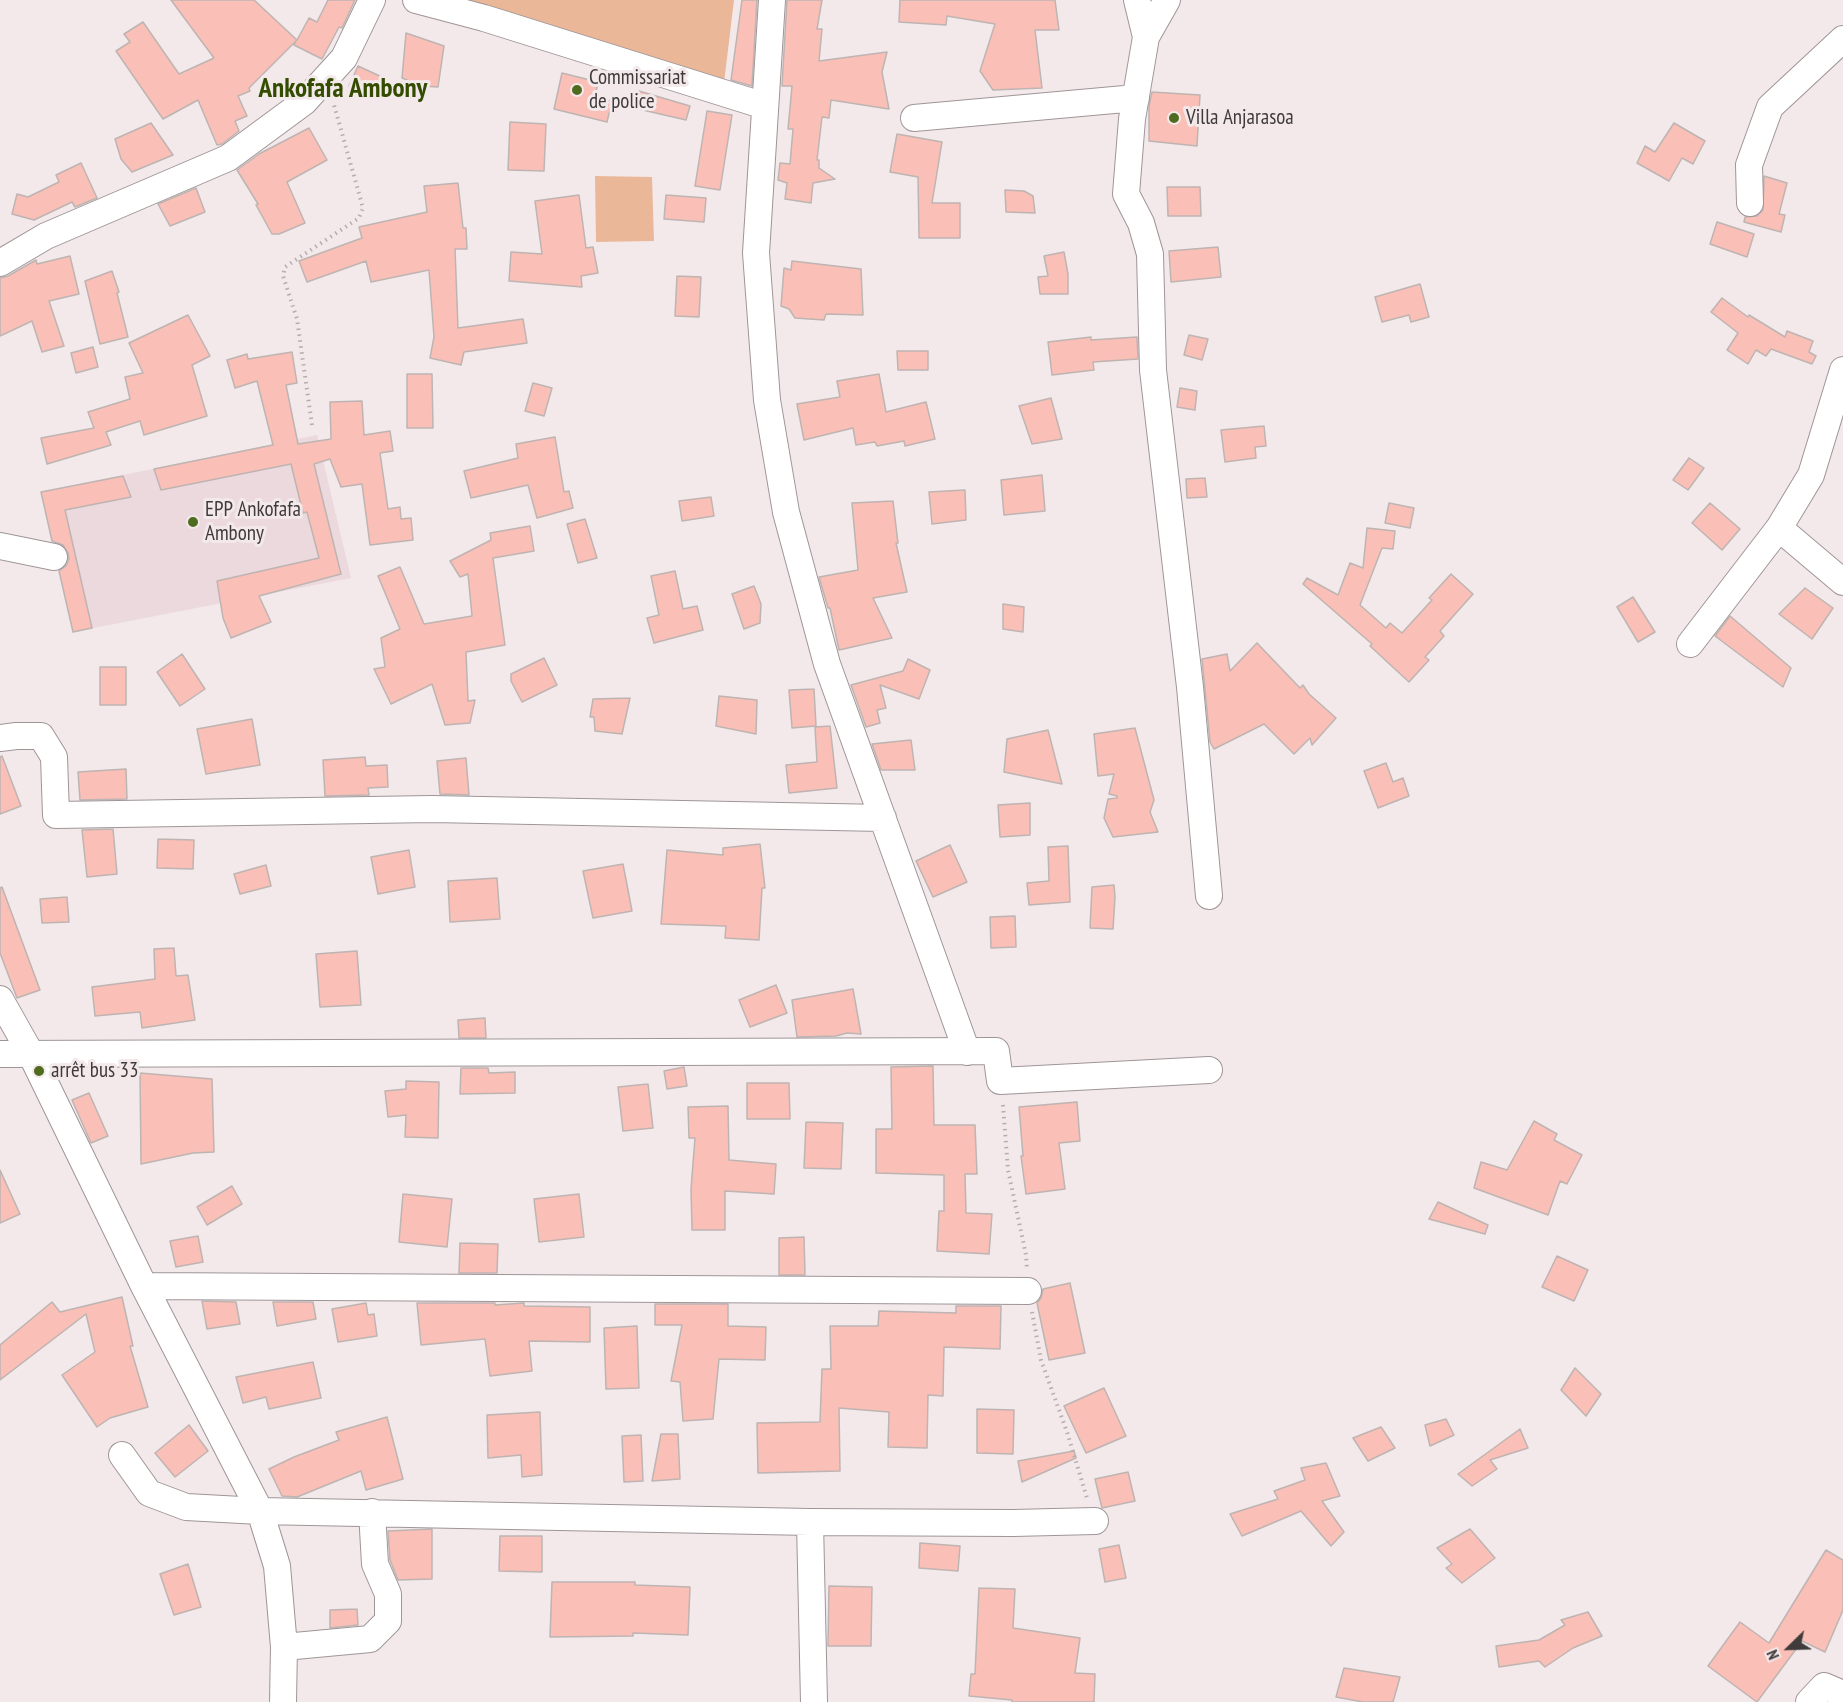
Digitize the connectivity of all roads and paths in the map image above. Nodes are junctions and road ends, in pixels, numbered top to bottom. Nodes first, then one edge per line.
1 (372, 0) edge
2 (416, 0) edge
3 (772, 0) edge
4 (1137, 0) edge
5 (1167, 0) edge
6 (1146, 37) junction
7 (1843, 39) edge
8 (326, 77) junction
9 (1136, 98) junction
10 (765, 106) junction
11 (914, 118) dead end
12 (1750, 203) dead end
13 (0, 263) edge
14 (1843, 369) edge
15 (312, 425) dead end
16 (1779, 528) junction
17 (0, 546) edge
18 (54, 557) dead end
19 (1843, 582) edge
20 (1690, 644) dead end
21 (0, 738) edge
22 (882, 818) junction
23 (1209, 897) dead end
24 (0, 999) edge
25 (967, 1052) junction
26 (0, 1054) edge
27 (31, 1054) junction
28 (1209, 1070) dead end
29 (144, 1286) junction
30 (1029, 1291) dead end
31 (122, 1455) dead end
32 (260, 1511) junction
33 (372, 1512) junction
34 (1095, 1521) dead end
35 (810, 1522) junction
36 (284, 1647) junction
37 (1843, 1694) edge
38 (283, 1702) edge
39 (814, 1702) edge
40 (1809, 1702) edge

1 - 8 street
2 - 10 street
3 - 10 street
4 - 6 street
5 - 6 street
6 - 9 street
7 - 12 street
8 - 13 street
8 - 15 path
9 - 11 street
9 - 23 street
10 - 22 street
14 - 16 street
16 - 19 street
16 - 20 street
17 - 18 street
21 - 22 street
22 - 25 street
24 - 27 street
25 - 27 street
25 - 28 street
26 - 27 street
27 - 29 street
29 - 30 street
29 - 32 street
31 - 32 street
32 - 33 street
32 - 36 street
33 - 35 street
33 - 36 street
34 - 35 street
35 - 39 street
36 - 38 street
37 - 40 street

